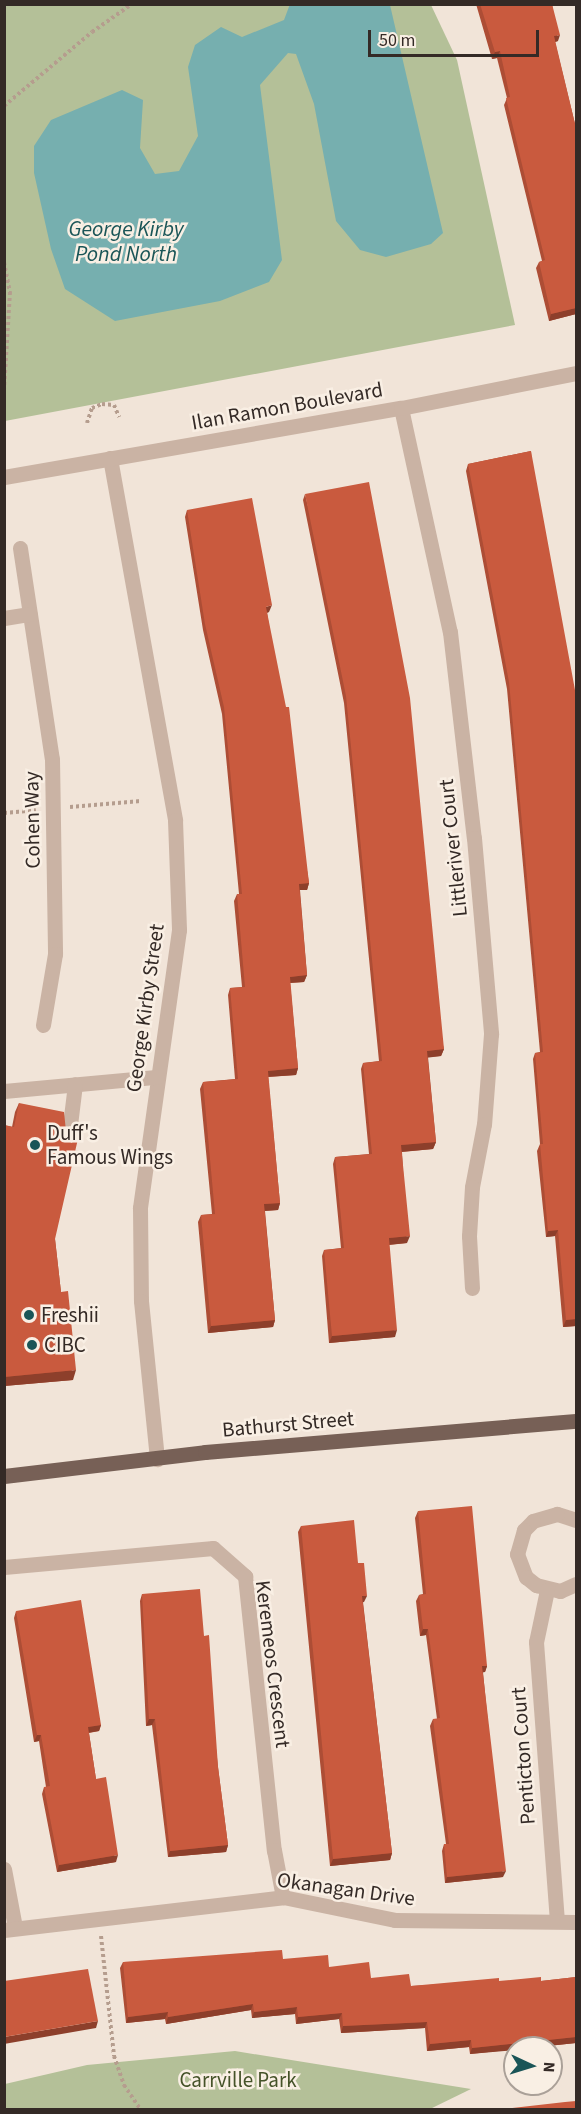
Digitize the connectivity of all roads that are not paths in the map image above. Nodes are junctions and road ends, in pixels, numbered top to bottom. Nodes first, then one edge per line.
1 (576, 373) edge
2 (401, 408) junction
3 (110, 458) junction
4 (4, 477) edge
5 (20, 548) dead end
6 (30, 614) junction
7 (4, 618) edge
8 (43, 1025) dead end
9 (156, 1077) junction
10 (75, 1084) junction
11 (4, 1091) edge
12 (69, 1133) edge
13 (472, 1288) dead end
14 (576, 1421) edge
15 (157, 1459) junction
16 (4, 1476) edge
17 (576, 1520) edge
18 (4, 1567) edge
19 (576, 1584) edge
20 (547, 1590) junction
21 (4, 1869) edge
22 (283, 1897) junction
23 (557, 1920) junction
24 (576, 1922) edge
25 (10, 1929) edge

1 - 2 street, Ilan Ramon Boulevard
2 - 3 street, Ilan Ramon Boulevard
2 - 13 street, Littleriver Court
3 - 4 street, Ilan Ramon Boulevard
3 - 9 street, George Kirby Street
5 - 6 street, Cohen Way
6 - 7 street
6 - 8 street, Cohen Way
9 - 10 street
9 - 15 street, George Kirby Street
10 - 11 street
10 - 12 street
14 - 15 main road, Bathurst Street
15 - 16 main road, Bathurst Street
17 - 20 street
18 - 22 street, Keremeos Crescent
19 - 20 street
20 - 23 street, Penticton Court
21 - 25 street
22 - 23 street, Okanagan Drive
22 - 25 street, Okanagan Drive
23 - 24 street, Okanagan Drive

